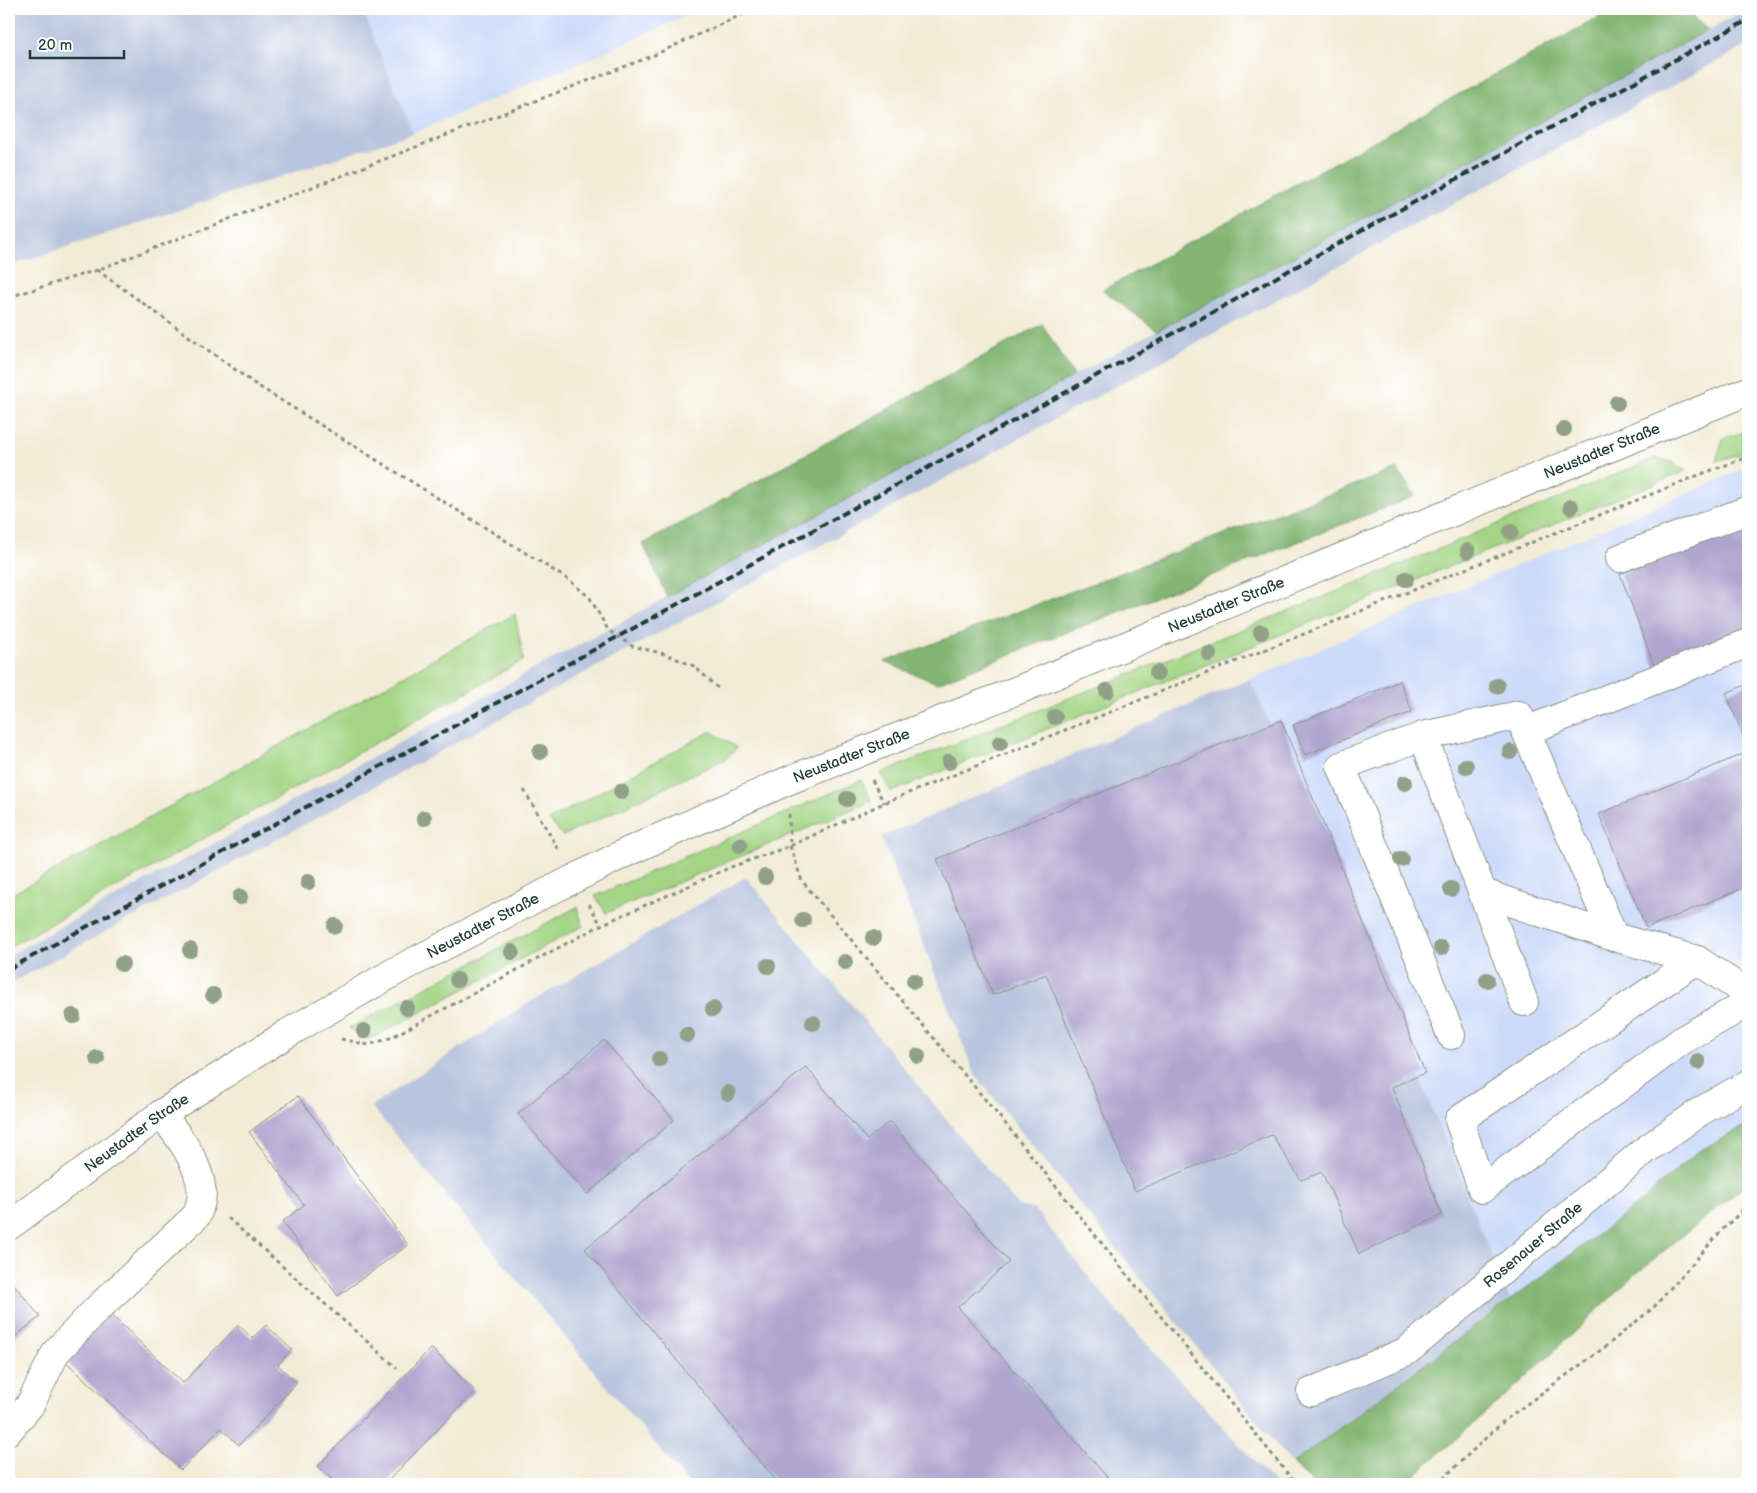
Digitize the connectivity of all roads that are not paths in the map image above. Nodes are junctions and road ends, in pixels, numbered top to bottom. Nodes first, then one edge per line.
1 (1748, 391) edge
2 (1748, 510) edge
3 (1620, 558) dead end
4 (1748, 643) edge
5 (1526, 731) junction
6 (1424, 736) junction
7 (1483, 893) junction
8 (1614, 937) junction
9 (1698, 960) junction
10 (1748, 994) edge
11 (1524, 1002) dead end
12 (1748, 1003) edge
13 (1451, 1035) dead end
14 (1748, 1084) edge
15 (161, 1114) junction
16 (9, 1226) edge
17 (1311, 1392) dead end
18 (9, 1430) edge

1 - 15 street, Neustadter Straße
2 - 3 street
4 - 5 street
5 - 6 street
5 - 8 street
6 - 7 street
6 - 13 street
7 - 8 street
7 - 11 street
8 - 9 street
9 - 10 street
9 - 12 street
14 - 17 street, Rosenauer Straße
15 - 16 street, Neustadter Straße
15 - 18 street

